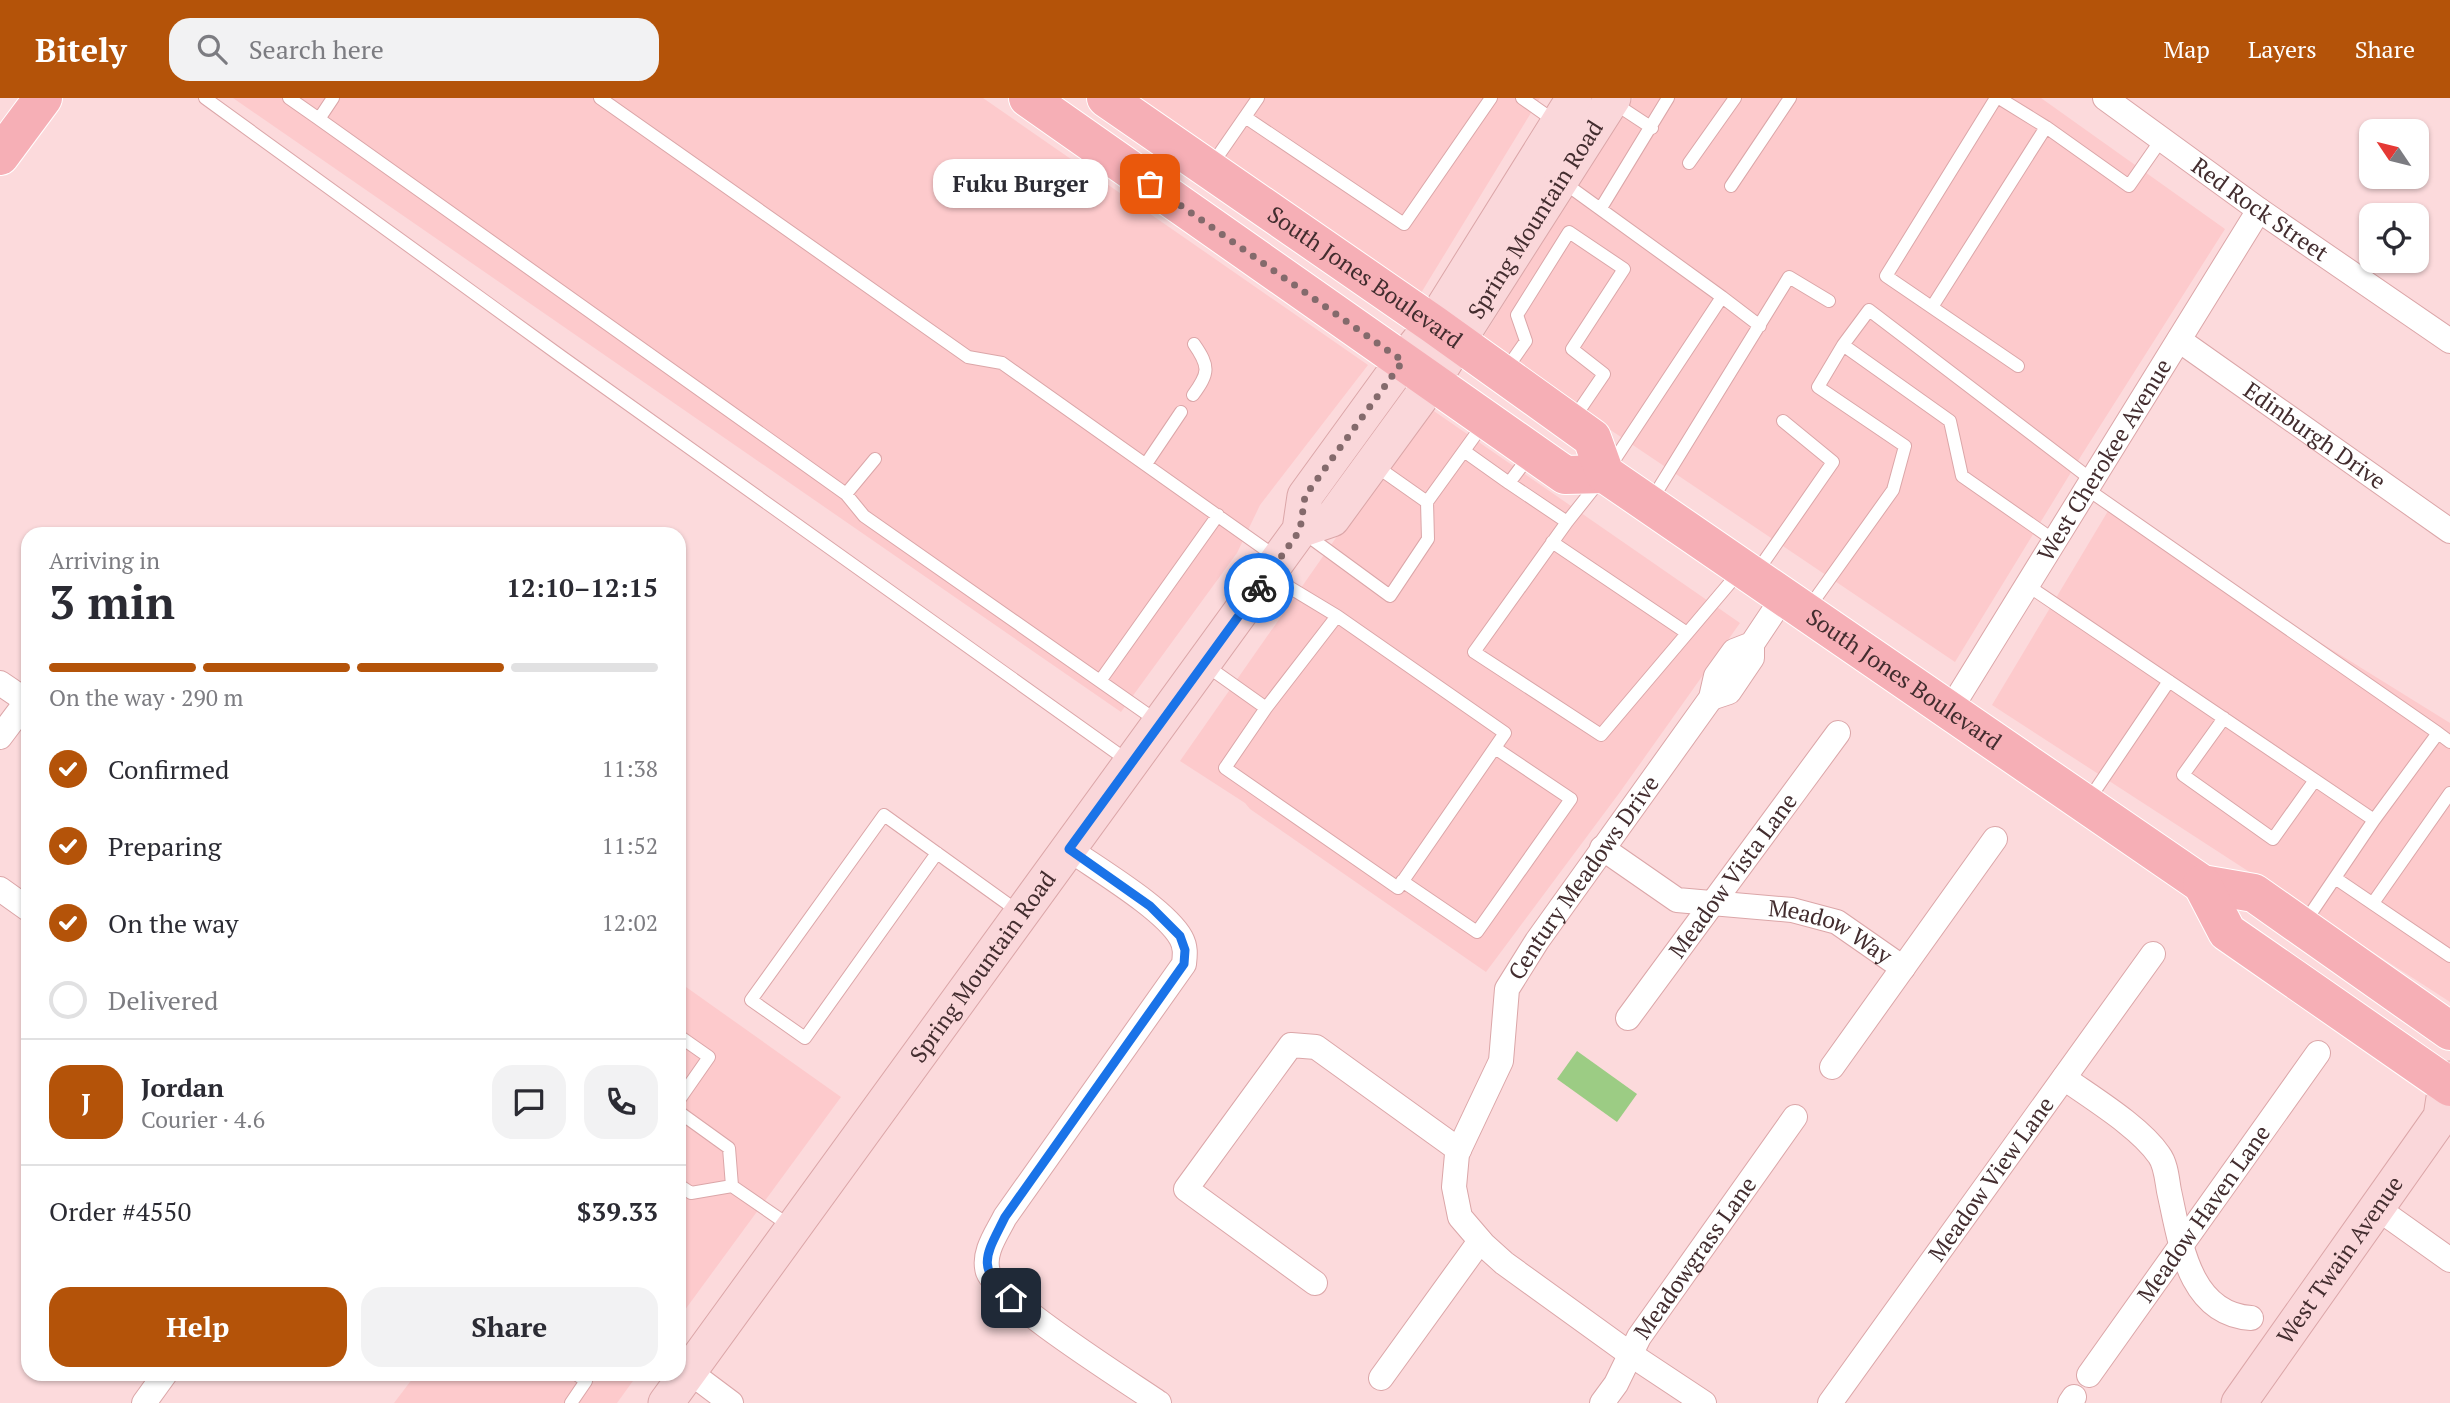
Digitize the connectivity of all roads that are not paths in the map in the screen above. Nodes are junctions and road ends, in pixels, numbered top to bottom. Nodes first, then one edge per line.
1 (43, 98) edge
2 (205, 98) edge
3 (289, 98) edge
4 (333, 98) edge
5 (600, 98) edge
6 (1028, 98) edge
7 (1106, 98) edge
8 (1258, 98) edge
9 (1491, 98) edge
10 (1521, 98) edge
11 (1668, 98) edge
12 (1735, 98) edge
13 (1790, 98) edge
14 (1998, 98) edge
15 (1612, 99) edge
16 (2113, 100) edge
17 (1566, 111) edge
18 (1245, 117) junction
19 (319, 119) junction
20 (2046, 127) junction
21 (1651, 128) junction
22 (5, 139) edge
23 (2161, 140) junction
24 (1689, 163) dead end
25 (1209, 169) junction
26 (1561, 180) junction
27 (1731, 186) dead end
28 (1601, 208) junction
29 (2259, 210) junction
30 (1722, 297) junction
31 (1829, 301) dead end
32 (1932, 307) junction
33 (1760, 326) junction
34 (1446, 333) junction
35 (2179, 340) junction
36 (2450, 341) edge
37 (1194, 344) dead end
38 (1843, 345) junction
39 (2018, 366) dead end
40 (1418, 371) junction
41 (1503, 374) junction
42 (1193, 395) dead end
43 (1181, 412) dead end
44 (1486, 419) junction
45 (1783, 421) dead end
46 (1571, 423) junction
47 (1464, 451) junction
48 (1532, 452) junction
49 (875, 458) dead end
50 (1146, 464) junction
51 (1372, 464) junction
52 (1605, 474) junction
53 (1510, 483) junction
54 (2090, 485) junction
55 (846, 495) junction
56 (1427, 502) junction
57 (1649, 504) junction
58 (1217, 515) junction
59 (1567, 522) junction
60 (1300, 530) junction
61 (2450, 531) edge
62 (2055, 541) junction
63 (1552, 542) junction
64 (1274, 567) junction
65 (2027, 585) junction
66 (1772, 588) junction
67 (1337, 616) junction
68 (1687, 633) junction
69 (1204, 663) junction
70 (1100, 681) junction
71 (2169, 681) junction
72 (0, 683) edge
73 (21, 698) edge
74 (1266, 708) junction
75 (21, 710) edge
76 (1950, 710) junction
77 (2224, 718) junction
78 (1161, 723) junction
79 (1838, 733) dead end
80 (2438, 733) junction
81 (0, 737) edge
82 (2450, 742) edge
83 (1494, 748) junction
84 (1131, 763) junction
85 (2315, 780) junction
86 (2450, 793) edge
87 (2086, 804) junction
88 (2374, 820) junction
89 (1995, 839) dead end
90 (1602, 848) junction
91 (1069, 849) junction
92 (937, 853) junction
93 (2335, 878) junction
94 (1402, 881) junction
95 (2202, 884) junction
96 (0, 889) edge
97 (2373, 903) junction
98 (21, 904) edge
99 (1712, 904) junction
100 (1022, 914) junction
101 (2301, 927) junction
102 (2153, 954) dead end
103 (2450, 956) edge
104 (1903, 968) junction
105 (1628, 1018) dead end
106 (2450, 1031) edge
107 (686, 1041) edge
108 (2318, 1053) dead end
109 (1832, 1067) dead end
110 (2064, 1077) junction
111 (686, 1090) edge
112 (2448, 1096) edge
113 (686, 1117) edge
114 (1795, 1117) dead end
115 (1459, 1150) junction
116 (732, 1186) junction
117 (686, 1190) edge
118 (2377, 1208) junction
119 (793, 1228) junction
120 (1480, 1241) junction
121 (2181, 1248) junction
122 (2450, 1260) edge
123 (1315, 1283) dead end
124 (2282, 1342) junction
125 (1630, 1354) junction
126 (686, 1363) edge
127 (686, 1371) edge
128 (2089, 1375) dead end
129 (1381, 1378) dead end
130 (159, 1381) edge
131 (586, 1381) edge
132 (676, 1381) edge
133 (144, 1403) edge
134 (571, 1403) edge
135 (666, 1403) edge
136 (731, 1403) edge
137 (1159, 1403) edge
138 (1602, 1403) edge
139 (1704, 1403) edge
140 (1830, 1403) edge
141 (2239, 1403) edge

1 - 22 main road
2 - 84 lane
3 - 19 lane
4 - 19 lane
5 - 50 lane
6 - 40 main road, South Jones Boulevard
7 - 25 main road, South Jones Boulevard
8 - 18 lane
9 - 18 lane
10 - 17 lane
11 - 21 lane
12 - 24 lane
13 - 27 lane
14 - 20 lane
14 - 32 lane
15 - 21 lane
15 - 26 main road, Spring Mountain Road
16 - 23 street, Red Rock Street
17 - 34 main road, Spring Mountain Road
18 - 25 lane
19 - 55 lane
20 - 23 lane
20 - 32 lane
21 - 28 lane
23 - 29 street, Red Rock Street
25 - 34 main road, South Jones Boulevard
26 - 28 lane
26 - 34 main road, Spring Mountain Road
28 - 30 lane
29 - 35 street, West Cherokee Avenue
29 - 36 street, Red Rock Street
30 - 33 lane
30 - 52 lane
31 - 33 lane
32 - 39 lane
33 - 57 lane
34 - 40 main road, Spring Mountain Road
34 - 41 main road, South Jones Boulevard
35 - 54 street, West Cherokee Avenue
35 - 61 street, Edinburgh Drive
37 - 42 lane
38 - 54 lane
38 - 62 lane
38 - 66 lane
40 - 44 main road, South Jones Boulevard
40 - 51 main road, Spring Mountain Road
40 - 60 main road, Spring Mountain Road
41 - 46 main road, South Jones Boulevard
41 - 46 lane
43 - 50 lane
44 - 47 lane
44 - 48 main road, South Jones Boulevard
45 - 66 lane
46 - 52 main road, South Jones Boulevard
47 - 53 lane
47 - 56 lane
48 - 52 main road, South Jones Boulevard
48 - 53 lane
49 - 55 lane
50 - 58 lane
51 - 56 lane
51 - 60 main road, Spring Mountain Road
52 - 57 main road, South Jones Boulevard
52 - 59 lane
53 - 59 lane
54 - 62 street, West Cherokee Avenue
54 - 80 lane
55 - 70 lane
56 - 60 lane
57 - 66 main road, South Jones Boulevard
58 - 64 lane
58 - 70 lane
59 - 63 lane
60 - 64 main road, Spring Mountain Road
62 - 65 street, West Cherokee Avenue
63 - 68 lane
63 - 68 lane
64 - 67 lane
64 - 69 main road, Spring Mountain Road
65 - 71 lane
65 - 76 street, West Cherokee Avenue
66 - 68 lane
66 - 76 main road, South Jones Boulevard
66 - 90 street, Century Meadows Drive
67 - 74 lane
67 - 83 lane
69 - 74 lane
69 - 78 main road, Spring Mountain Road
70 - 78 lane
71 - 77 lane
71 - 87 lane
72 - 73 street
74 - 94 lane
75 - 81 street
76 - 87 main road, South Jones Boulevard
77 - 85 lane
77 - 85 lane
78 - 84 main road, Spring Mountain Road
79 - 99 street, Meadow Vista Lane
80 - 82 lane
80 - 88 lane
83 - 94 lane
83 - 94 lane
84 - 91 main road, Spring Mountain Road
85 - 88 lane
86 - 97 lane
87 - 95 main road, South Jones Boulevard
88 - 93 lane
89 - 104 street
90 - 99 street, Meadow Way
90 - 115 street, Century Meadows Drive
91 - 100 main road, Spring Mountain Road
91 - 137 street
92 - 92 lane
92 - 100 lane
93 - 97 lane
93 - 101 lane
95 - 101 main road, South Jones Boulevard
95 - 112 main road, South Jones Boulevard
96 - 98 street
97 - 103 lane
99 - 104 street, Meadow Way
99 - 105 street, Meadow Vista Lane
100 - 119 main road, Spring Mountain Road
101 - 106 main road, South Jones Boulevard
102 - 110 street, Meadow View Lane
104 - 109 street
107 - 111 lane
108 - 121 street, Meadow Haven Lane
110 - 121 street
110 - 140 street, Meadow View Lane
112 - 118 main road, West Twain Avenue
113 - 116 lane
114 - 125 street, Meadowgrass Lane
115 - 120 street, Century Meadows Drive
115 - 123 street
116 - 117 lane
116 - 119 lane
118 - 122 street
118 - 124 main road, West Twain Avenue
119 - 126 main road, Spring Mountain Road
120 - 125 street, Century Meadows Drive
120 - 129 street
121 - 124 street
121 - 128 street, Meadow Haven Lane
124 - 141 main road, West Twain Avenue
125 - 138 street, Meadowgrass Lane
125 - 139 street, Century Meadows Drive
127 - 136 street
130 - 133 street
131 - 134 lane
132 - 135 main road, Spring Mountain Road

